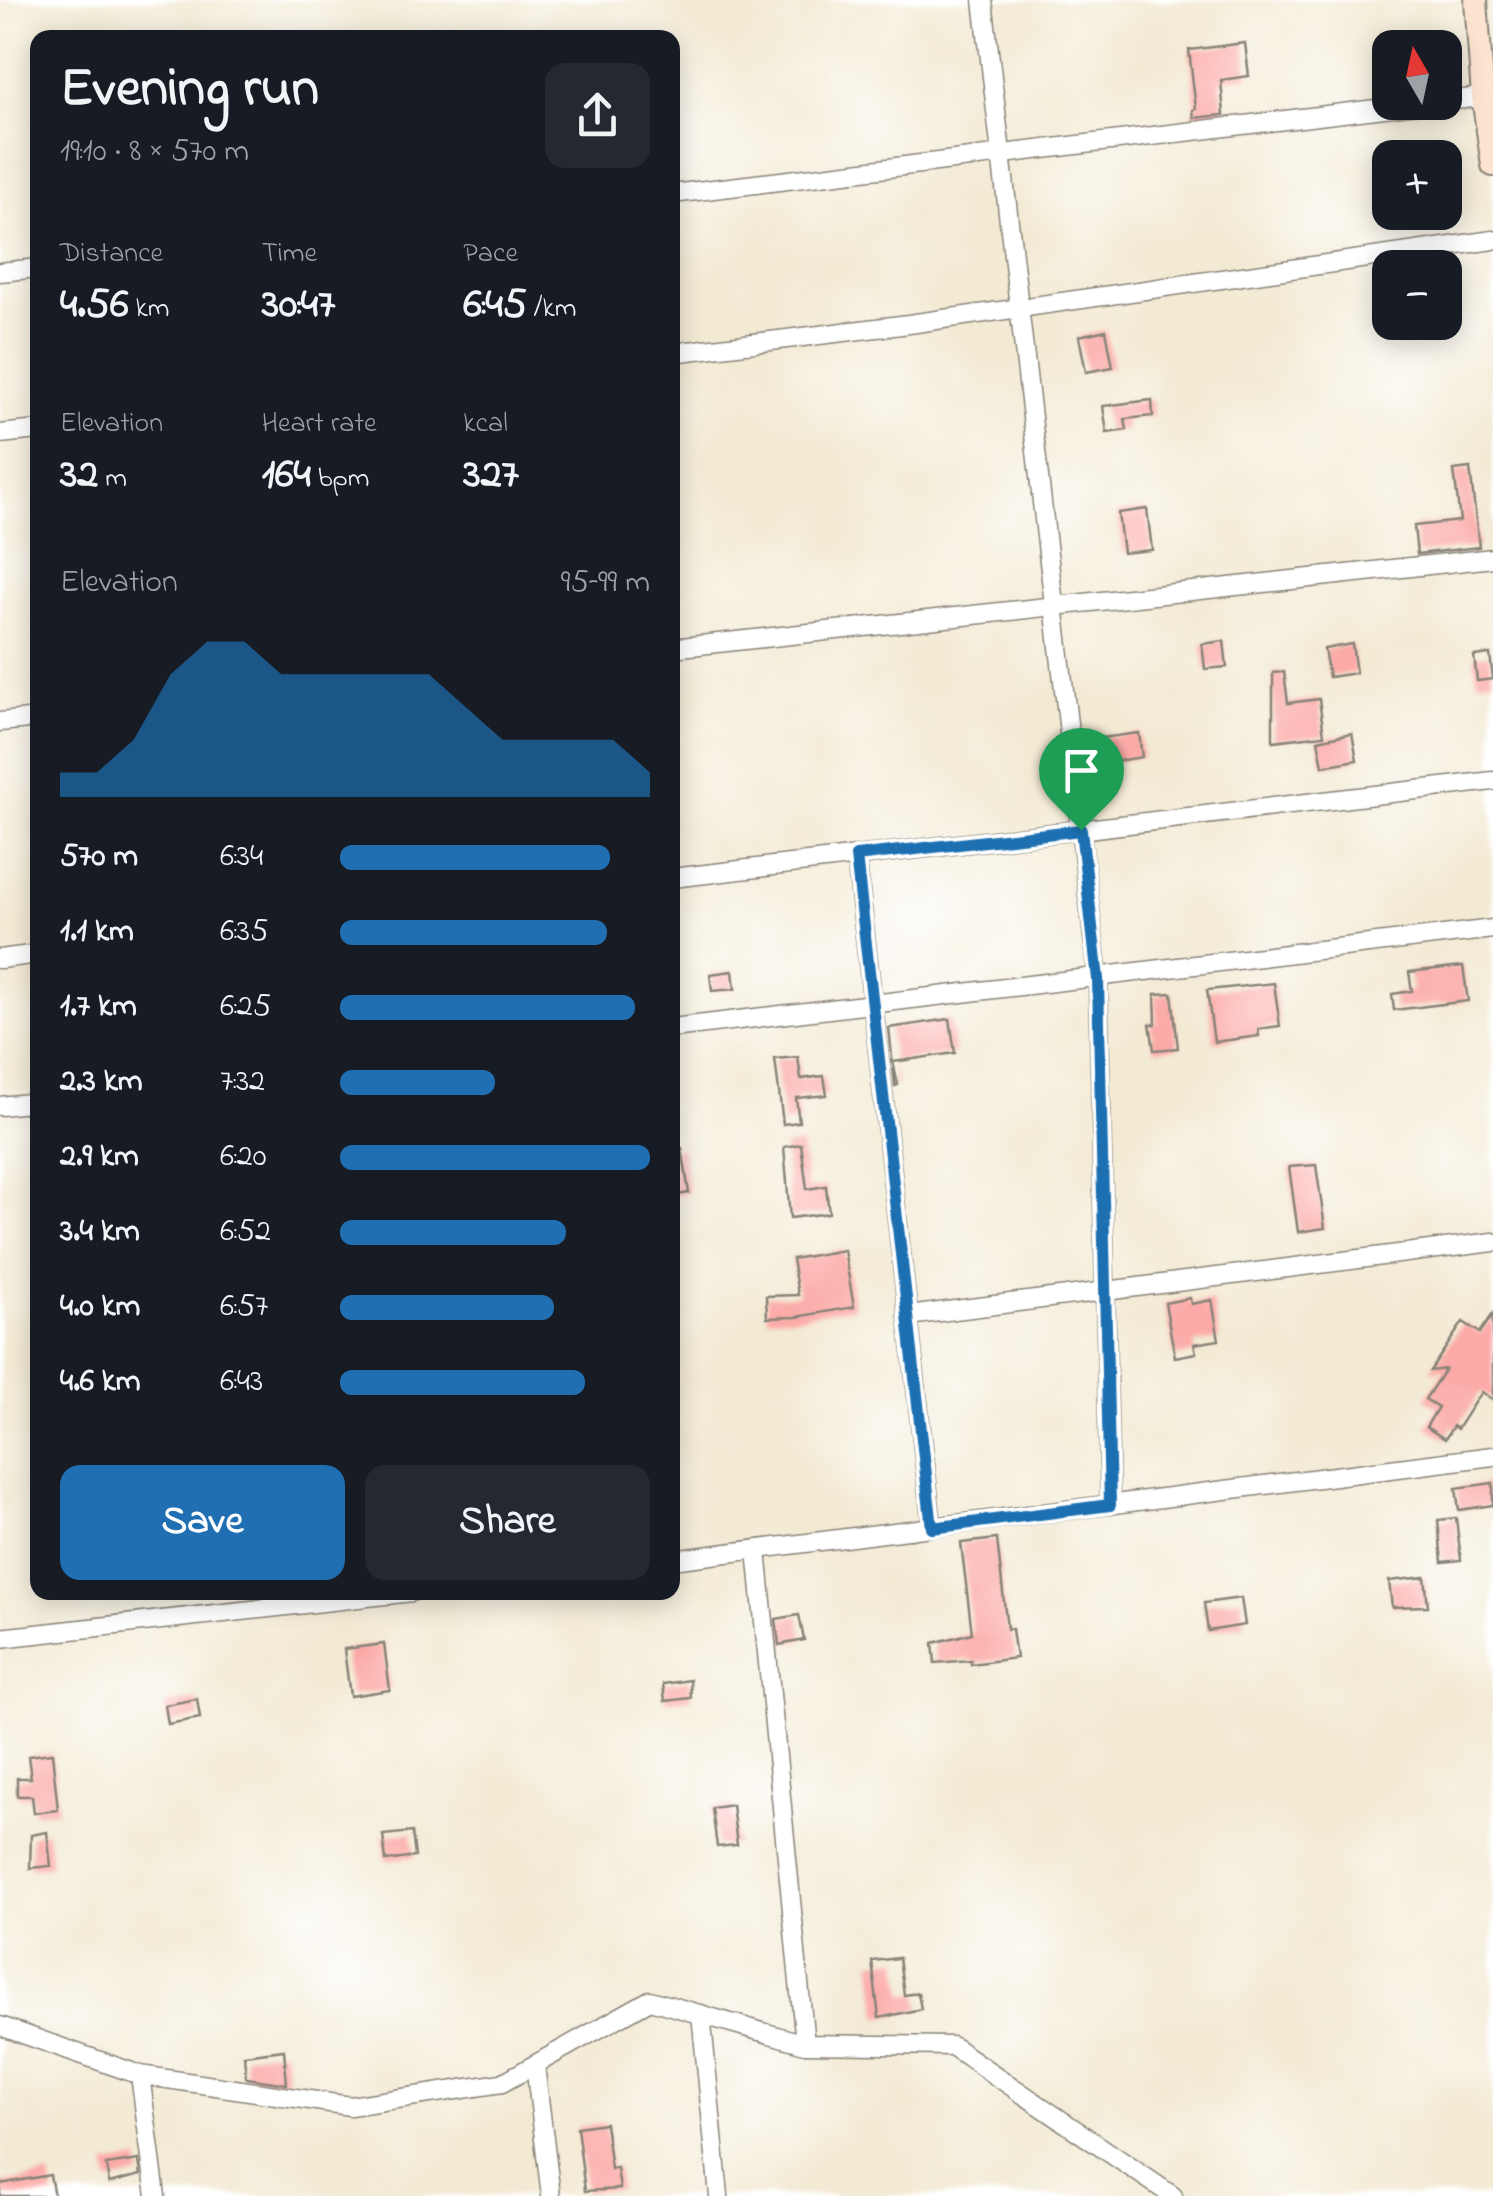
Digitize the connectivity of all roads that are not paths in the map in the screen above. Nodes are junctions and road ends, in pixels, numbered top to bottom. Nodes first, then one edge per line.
1 (983, 0) edge
2 (1476, 0) edge
3 (1484, 96) junction
4 (1462, 99) edge
5 (1372, 110) edge
6 (1002, 155) junction
7 (1493, 165) edge
8 (680, 193) edge
9 (1493, 240) edge
10 (30, 269) edge
11 (0, 272) edge
12 (1020, 309) junction
13 (680, 352) edge
14 (30, 431) edge
15 (0, 434) edge
16 (1493, 558) edge
17 (1054, 606) junction
18 (680, 647) edge
19 (30, 719) edge
20 (0, 722) edge
21 (1493, 781) edge
22 (1081, 830) junction
23 (856, 856) junction
24 (680, 877) edge
25 (1493, 929) edge
26 (30, 955) edge
27 (0, 958) edge
28 (1098, 979) junction
29 (873, 1005) junction
30 (680, 1027) edge
31 (30, 1103) edge
32 (0, 1106) edge
33 (1493, 1242) edge
34 (1106, 1292) junction
35 (908, 1316) junction
36 (1493, 1456) edge
37 (1110, 1505) junction
38 (932, 1528) junction
39 (756, 1550) junction
40 (680, 1559) edge
41 (340, 1600) edge
42 (0, 1638) edge
43 (701, 2014) junction
44 (0, 2026) edge
45 (805, 2044) junction
46 (535, 2064) junction
47 (140, 2075) junction
48 (156, 2196) edge
49 (551, 2196) edge
50 (718, 2196) edge
51 (1173, 2196) edge

1 - 6 street
2 - 3 main road
3 - 4 street
3 - 7 main road
5 - 6 street
6 - 8 street
6 - 12 street
9 - 12 street
10 - 11 street
12 - 13 street
12 - 17 street
14 - 15 street
16 - 17 street
17 - 18 street
17 - 22 street
19 - 20 street
21 - 22 street
22 - 23 street
22 - 28 street
23 - 24 street
23 - 29 street
25 - 28 street
26 - 27 street
28 - 29 street
28 - 34 street
29 - 30 street
29 - 35 street
31 - 32 street
33 - 34 street
34 - 35 street
34 - 37 street
35 - 38 street
36 - 37 street
37 - 38 street
38 - 39 street
39 - 40 street
39 - 45 street
41 - 42 street
43 - 45 street
43 - 46 street
43 - 50 street
44 - 47 street
45 - 51 street
46 - 47 street
46 - 49 street
47 - 48 street

